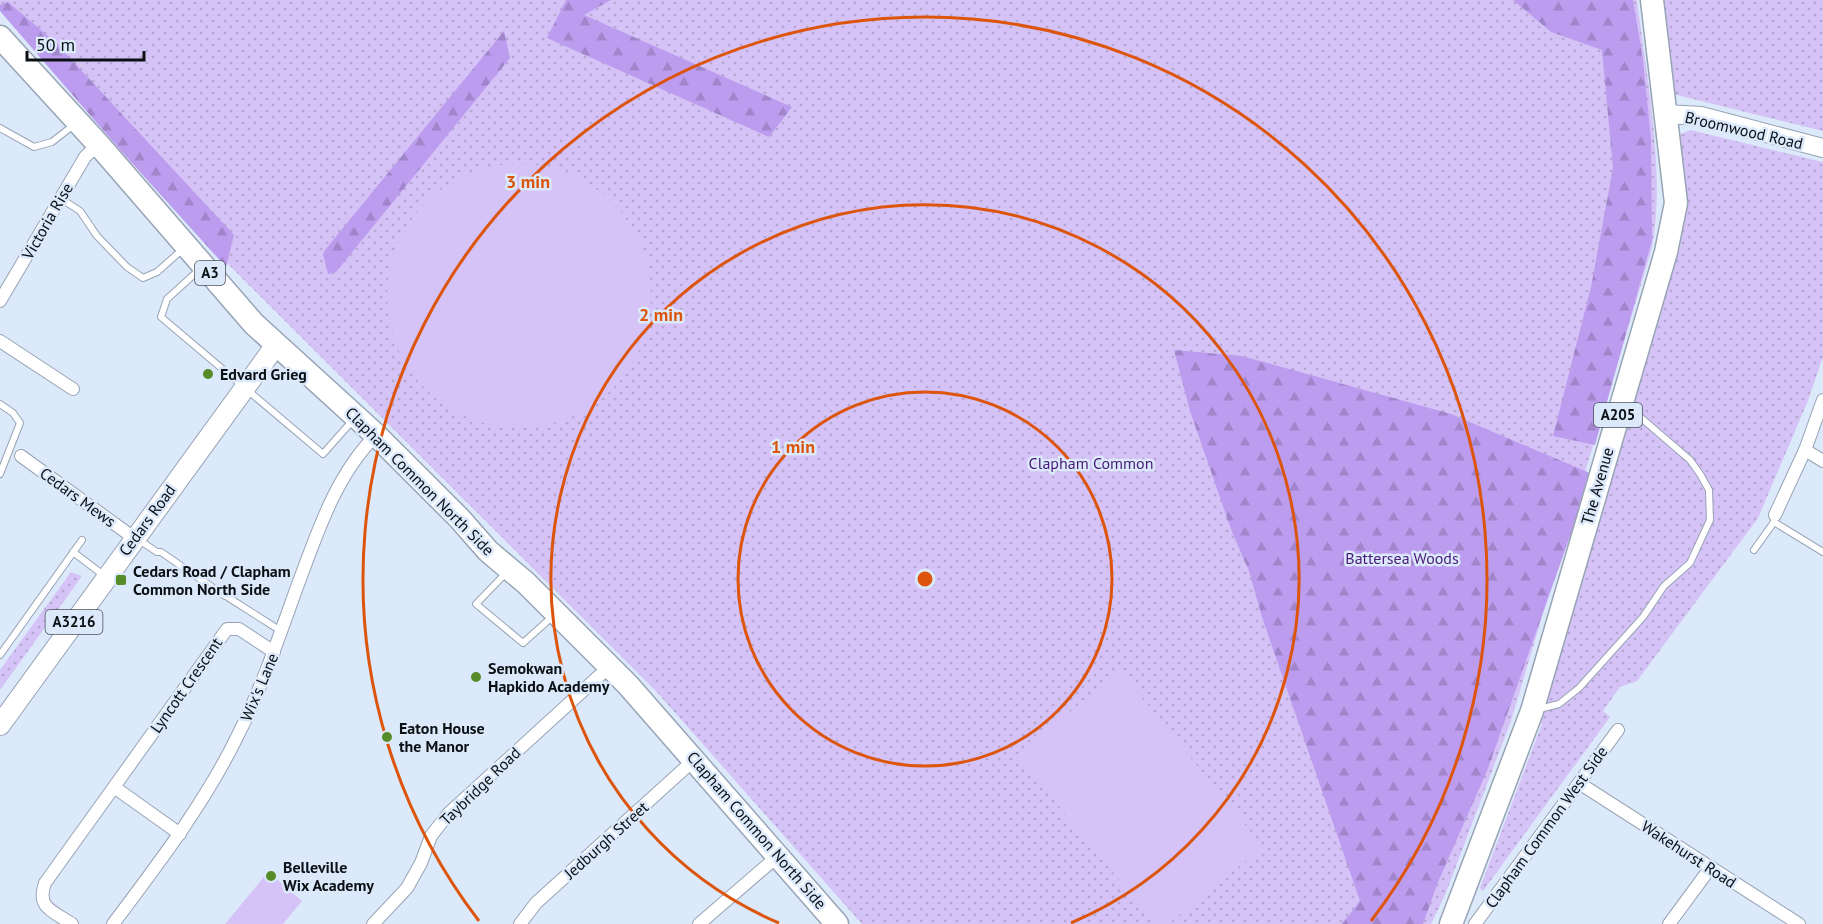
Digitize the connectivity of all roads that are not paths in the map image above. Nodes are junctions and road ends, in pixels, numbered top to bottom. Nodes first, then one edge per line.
1 (1652, 0) edge
2 (4, 48) edge
3 (1665, 114) junction
4 (78, 122) junction
5 (0, 128) edge
6 (98, 144) junction
7 (1823, 148) edge
8 (60, 198) junction
9 (187, 246) junction
10 (204, 266) junction
11 (0, 301) edge
12 (0, 340) edge
13 (276, 345) junction
14 (243, 387) junction
15 (72, 389) dead end
16 (1823, 400) edge
17 (1623, 402) junction
18 (0, 404) edge
19 (356, 417) junction
20 (376, 435) junction
21 (1805, 450) junction
22 (21, 456) dead end
23 (1823, 461) edge
24 (0, 474) edge
25 (1774, 518) junction
26 (134, 538) junction
27 (82, 540) dead end
28 (1754, 550) dead end
29 (73, 552) junction
30 (1823, 552) edge
31 (510, 569) junction
32 (106, 577) junction
33 (556, 613) junction
34 (282, 631) junction
35 (274, 652) junction
36 (0, 656) edge
37 (610, 666) junction
38 (1532, 711) junction
39 (0, 725) edge
40 (1618, 730) dead end
41 (695, 759) junction
42 (1579, 783) junction
43 (114, 787) junction
44 (180, 834) junction
45 (779, 855) junction
46 (1710, 867) junction
47 (72, 924) edge
48 (113, 924) edge
49 (374, 924) edge
50 (520, 924) edge
51 (699, 924) edge
52 (836, 924) edge
53 (1451, 924) edge
54 (1475, 924) edge
55 (1669, 924) edge
56 (1799, 924) edge

1 - 3 highway, The Avenue / A205
2 - 4 highway, Clapham Common North Side / A3
3 - 7 street, Broomwood Road
3 - 17 highway, The Avenue / A205
4 - 5 lane
4 - 6 highway, Clapham Common North Side / A3
6 - 8 street, Victoria Rise
6 - 9 highway, Clapham Common North Side / A3
8 - 9 lane
8 - 11 street, Victoria Rise
9 - 10 highway, Clapham Common North Side / A3
10 - 13 highway, Clapham Common North Side / A3
10 - 14 lane
12 - 15 street
13 - 14 main road, Cedars Road / A3216
13 - 19 highway, Clapham Common North Side / A3
14 - 19 lane
14 - 26 main road, Cedars Road / A3216
16 - 21 street
17 - 38 highway, The Avenue / A205
17 - 38 lane
18 - 24 lane
19 - 20 highway, Clapham Common North Side / A3
20 - 31 highway, Clapham Common North Side / A3
20 - 34 street, Wix's Lane
21 - 23 street
21 - 25 street
22 - 26 street, Cedars Mews
25 - 28 lane
25 - 30 lane
26 - 32 main road, Cedars Road / A3216
26 - 34 lane
27 - 29 lane
29 - 32 lane
29 - 36 lane
31 - 33 highway, Clapham Common North Side / A3
31 - 33 lane
32 - 39 main road, Cedars Road / A3216
33 - 37 highway, Clapham Common North Side / A3
34 - 35 street, Wix's Lane
35 - 43 street, Lyncott Crescent
35 - 44 street, Wix's Lane
37 - 41 highway, Clapham Common North Side / A3
37 - 49 street, Taybridge Road
38 - 53 highway, The Avenue / A205
40 - 42 street, Clapham Common West Side
41 - 45 highway, Clapham Common North Side / A3
41 - 50 street, Jedburgh Street
42 - 46 street, Wakehurst Road
42 - 54 street, Clapham Common West Side
43 - 44 street
43 - 47 street, Lyncott Crescent
44 - 48 street, Wix's Lane
45 - 51 street
45 - 52 highway, Clapham Common North Side / A3
46 - 55 street
46 - 56 street, Wakehurst Road

